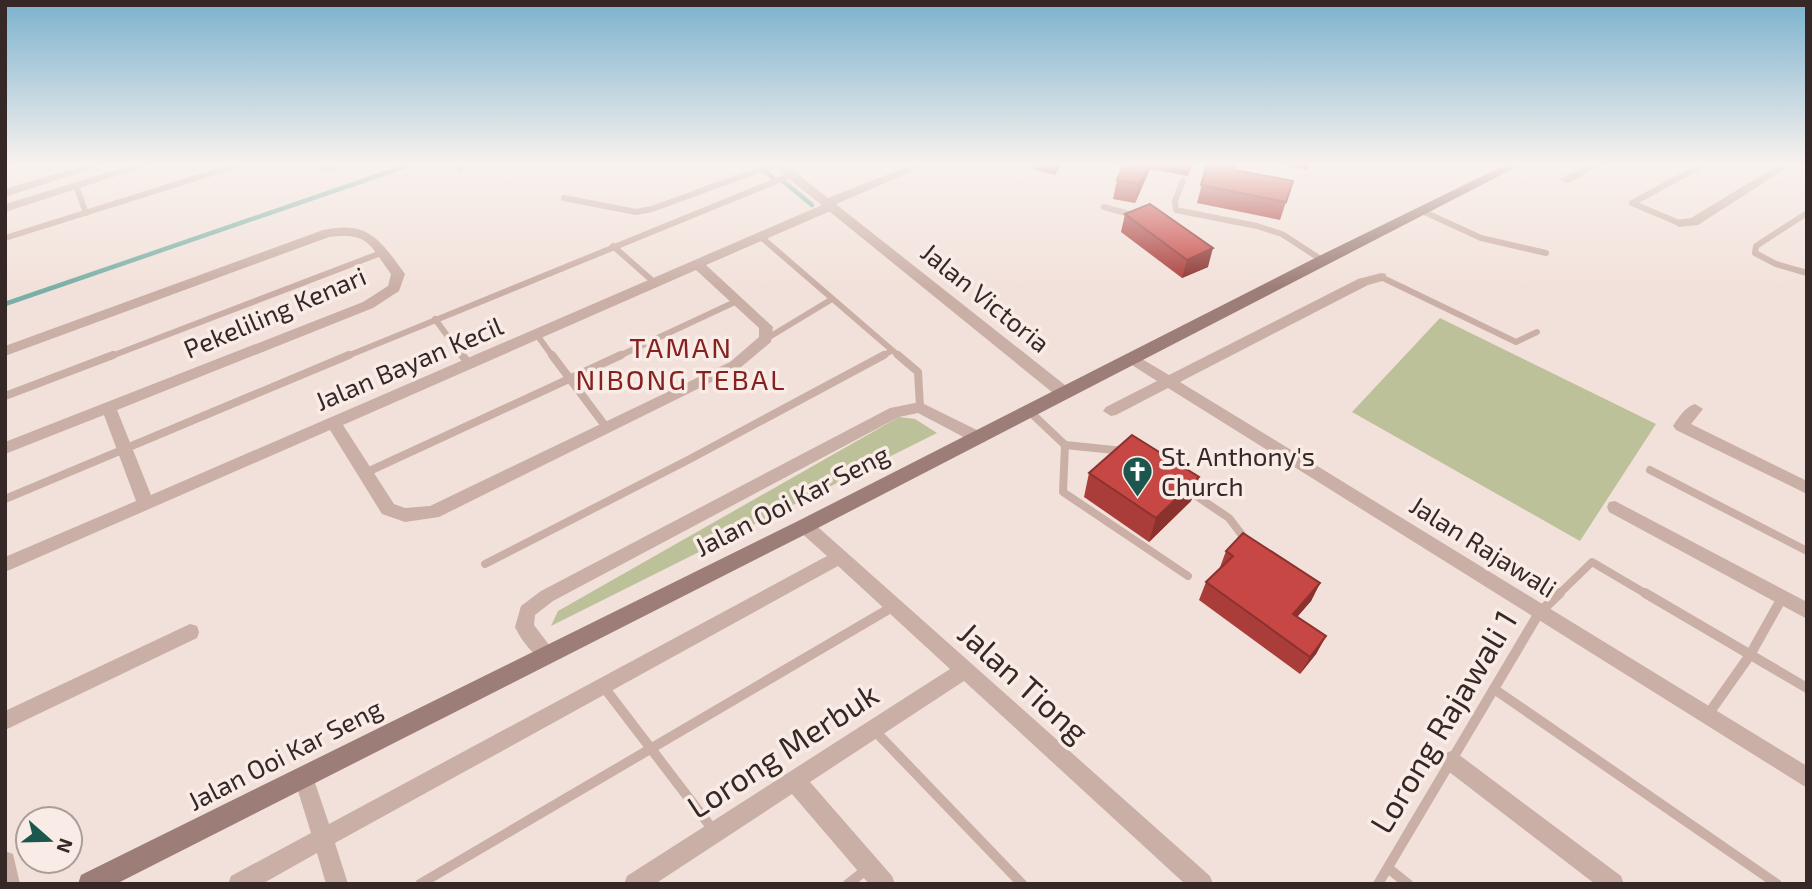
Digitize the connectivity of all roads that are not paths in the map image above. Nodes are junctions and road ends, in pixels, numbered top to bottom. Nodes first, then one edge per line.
1 (83, 205) edge
2 (110, 205) edge
3 (603, 205) edge
4 (661, 205) edge
5 (715, 205) edge
6 (828, 205) edge
7 (829, 205) edge
8 (1175, 205) edge
9 (1429, 205) edge
10 (1640, 205) edge
11 (1720, 205) edge
12 (1104, 207) dead end
13 (1176, 210) junction
14 (1420, 210) junction
15 (86, 213) junction
16 (1807, 213) edge
17 (1169, 215) edge
18 (1139, 216) edge
19 (1679, 222) joint
20 (761, 237) junction
21 (5, 238) edge
22 (613, 246) junction
23 (382, 253) junction
24 (1546, 253) dead end
25 (1322, 260) junction
26 (697, 264) junction
27 (1807, 273) edge
28 (1381, 277) joint
29 (655, 283) junction
30 (832, 299) junction
31 (737, 301) junction
32 (435, 319) junction
33 (1537, 332) dead end
34 (537, 335) junction
35 (766, 339) junction
36 (5, 351) edge
37 (891, 351) junction
38 (1132, 359) junction
39 (469, 364) junction
40 (570, 380) junction
41 (1165, 382) junction
42 (1064, 393) junction
43 (5, 396) edge
44 (920, 407) junction
45 (108, 408) junction
46 (1695, 409) dead end
47 (1029, 411) junction
48 (1111, 411) dead end
49 (334, 422) junction
50 (606, 427) junction
51 (979, 438) junction
52 (1065, 445) junction
53 (5, 448) edge
54 (124, 449) junction
55 (1134, 457) edge
56 (1650, 471) dead end
57 (365, 473) junction
58 (1181, 486) edge
59 (1807, 488) edge
60 (5, 499) edge
61 (146, 504) junction
62 (1615, 508) dead end
63 (805, 526) junction
64 (1245, 539) edge
65 (1807, 551) edge
66 (840, 557) junction
67 (485, 564) dead end
68 (5, 565) edge
69 (1188, 576) dead end
70 (1782, 598) junction
71 (894, 606) junction
72 (1807, 611) edge
73 (1539, 613) junction
74 (190, 632) dead end
75 (547, 654) junction
76 (1750, 655) junction
77 (965, 670) junction
78 (604, 686) junction
79 (1807, 688) edge
80 (1494, 689) junction
81 (1706, 716) junction
82 (5, 722) edge
83 (874, 730) junction
84 (650, 748) junction
85 (1451, 761) junction
86 (304, 778) junction
87 (1807, 778) edge
88 (795, 781) junction
89 (715, 833) junction
90 (322, 839) junction
91 (5, 862) edge
92 (1388, 868) junction
93 (877, 876) edge
94 (9, 884) edge
95 (90, 884) edge
96 (239, 884) edge
97 (337, 884) edge
98 (421, 884) edge
99 (635, 884) edge
100 (848, 884) edge
101 (1022, 884) edge
102 (1202, 884) edge
103 (1378, 884) edge
104 (1408, 884) edge
105 (1613, 884) edge
106 (1777, 884) edge

1 - 15 lane
2 - 15 lane
3 - 4 lane
5 - 22 lane
6 - 20 street, Jalan Bayan Kecil
7 - 42 street, Jalan Victoria
8 - 13 lane
9 - 14 main road, Jalan Ooi Kar Seng
10 - 19 lane
11 - 19 street
12 - 18 lane
13 - 17 lane
13 - 25 lane
14 - 24 lane
14 - 25 main road, Jalan Ooi Kar Seng
15 - 21 lane
16 - 27 lane
20 - 26 street, Jalan Bayan Kecil
20 - 30 lane
22 - 29 lane
22 - 32 lane
23 - 36 street, Pekeliling Kenari
23 - 43 lane
23 - 45 street, Pekeliling Kenari
25 - 38 main road, Jalan Ooi Kar Seng
26 - 29 street, Jalan Bayan Kecil
26 - 31 street
28 - 33 lane
28 - 41 street
29 - 34 street, Jalan Bayan Kecil
30 - 35 lane
30 - 37 lane
31 - 35 street
31 - 40 lane
32 - 39 lane
32 - 54 lane
34 - 39 street, Jalan Bayan Kecil
34 - 40 lane
35 - 50 street
37 - 44 lane
37 - 67 lane
38 - 41 street, Jalan Rajawali
38 - 42 main road, Jalan Ooi Kar Seng
39 - 49 street, Jalan Bayan Kecil
40 - 50 lane
40 - 57 lane
41 - 48 street
41 - 73 street, Jalan Rajawali
42 - 47 main road, Jalan Ooi Kar Seng
44 - 51 street
44 - 75 street
45 - 53 street, Pekeliling Kenari
45 - 54 street
46 - 59 street
47 - 51 main road, Jalan Ooi Kar Seng
47 - 52 lane
49 - 57 street
49 - 61 street, Jalan Bayan Kecil
50 - 57 street
51 - 63 main road, Jalan Ooi Kar Seng
52 - 55 lane
52 - 69 lane
54 - 60 lane
54 - 61 street
56 - 65 lane
58 - 64 lane
61 - 68 street, Jalan Bayan Kecil
62 - 70 street
63 - 66 street, Jalan Tiong
63 - 75 main road, Jalan Ooi Kar Seng
66 - 71 street, Jalan Tiong
66 - 78 street
70 - 72 street
70 - 76 lane
71 - 77 street, Jalan Tiong
71 - 84 lane
73 - 76 lane, Lorong Rajawali 1
73 - 80 lane, Lorong Rajawali 1
73 - 81 street, Jalan Rajawali
74 - 82 street
75 - 86 main road, Jalan Ooi Kar Seng
76 - 79 lane
76 - 81 lane
77 - 83 street, Lorong Merbuk
77 - 102 street, Jalan Tiong
78 - 84 lane
78 - 90 street
80 - 85 lane, Lorong Rajawali 1
80 - 106 lane
81 - 87 street, Jalan Rajawali
83 - 88 street, Lorong Merbuk
83 - 101 lane
84 - 89 lane
84 - 98 lane
85 - 92 lane, Lorong Rajawali 1
85 - 105 street
86 - 90 street
86 - 95 main road, Jalan Ooi Kar Seng
88 - 89 street, Lorong Merbuk
88 - 93 street
89 - 99 street, Lorong Merbuk
90 - 96 street
90 - 97 street
91 - 94 street
92 - 103 lane, Lorong Rajawali 1
92 - 104 lane
93 - 100 lane

